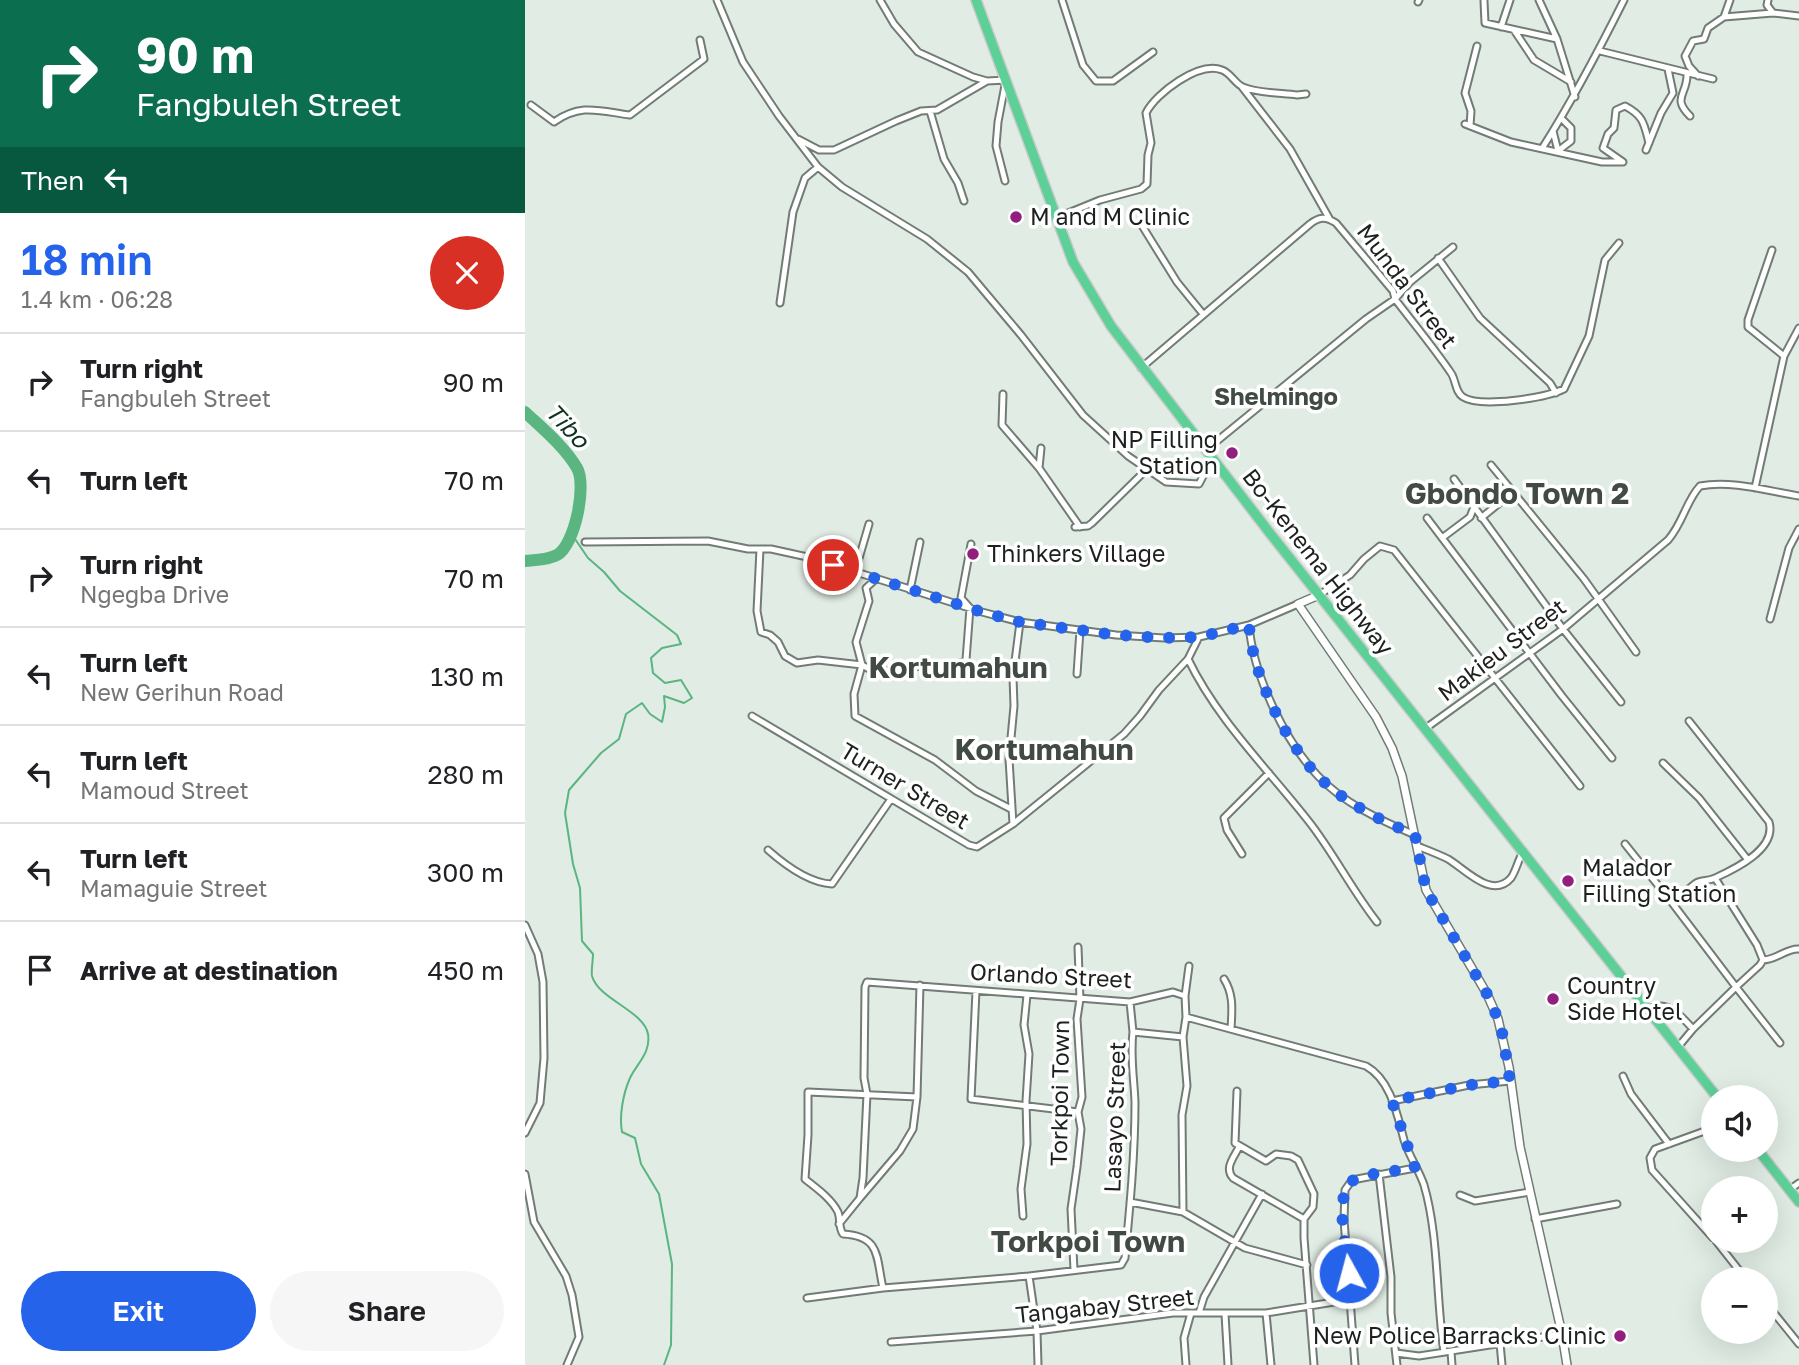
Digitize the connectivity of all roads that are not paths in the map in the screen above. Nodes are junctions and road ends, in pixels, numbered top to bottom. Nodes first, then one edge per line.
1 (717, 0) edge
2 (880, 0) edge
3 (1062, 0) edge
4 (1510, 0) edge
5 (1538, 0) edge
6 (1614, 0) edge
7 (1730, 0) edge
8 (1768, 0) edge
9 (979, 1) edge
10 (1484, 1) edge
11 (1624, 1) edge
12 (1773, 13) junction
13 (1799, 16) edge
14 (1724, 17) junction
15 (1501, 27) junction
16 (1514, 30) junction
17 (1557, 39) junction
18 (700, 40) dead end
19 (1477, 46) dead end
20 (1600, 51) junction
21 (1153, 52) dead end
22 (1668, 69) junction
23 (1687, 73) junction
24 (1698, 76) junction
25 (1713, 79) dead end
26 (987, 80) junction
27 (1006, 80) junction
28 (1571, 82) junction
29 (1242, 87) junction
30 (1306, 94) dead end
31 (1575, 97) junction
32 (531, 105) dead end
33 (930, 111) junction
34 (1690, 116) dead end
35 (1562, 118) junction
36 (1553, 131) junction
37 (796, 138) junction
38 (1543, 147) junction
39 (1558, 151) junction
40 (818, 167) junction
41 (1005, 181) dead end
42 (964, 201) dead end
43 (1056, 218) junction
44 (1330, 219) junction
45 (1141, 224) dead end
46 (1619, 243) dead end
47 (1453, 247) dead end
48 (1772, 250) dead end
49 (1439, 258) junction
50 (1395, 299) junction
51 (780, 303) dead end
52 (1203, 314) junction
53 (1799, 328) edge
54 (1784, 356) junction
55 (1141, 368) junction
56 (1556, 393) junction
57 (1003, 394) dead end
58 (1041, 448) dead end
59 (1206, 450) junction
60 (1213, 458) junction
61 (1491, 465) dead end
62 (1039, 468) junction
63 (1147, 469) junction
64 (1454, 479) dead end
65 (1755, 488) junction
66 (1513, 492) junction
67 (1799, 496) edge
68 (1473, 507) junction
69 (1427, 518) dead end
70 (1481, 518) junction
71 (869, 524) dead end
72 (1799, 528) edge
73 (1442, 538) junction
74 (920, 541) dead end
75 (585, 542) dead end
76 (971, 544) dead end
77 (761, 549) junction
78 (855, 572) junction
79 (877, 578) junction
80 (910, 590) junction
81 (1319, 594) junction
82 (1597, 598) junction
83 (1298, 604) junction
84 (970, 608) junction
85 (1770, 619) dead end
86 (1020, 622) junction
87 (1249, 625) junction
88 (1563, 629) junction
89 (1080, 630) junction
90 (1199, 637) junction
91 (1636, 652) dead end
92 (1530, 653) junction
93 (1188, 659) junction
94 (862, 665) junction
95 (1077, 674) dead end
96 (1496, 677) junction
97 (1621, 702) dead end
98 (752, 716) dead end
99 (1689, 721) dead end
100 (1426, 729) junction
101 (1612, 758) dead end
102 (1663, 763) dead end
103 (1269, 773) junction
104 (1580, 786) dead end
105 (891, 799) junction
106 (1011, 809) junction
107 (1013, 824) junction
108 (1415, 835) junction
109 (1625, 844) dead end
110 (1416, 846) junction
111 (768, 850) dead end
112 (1523, 852) junction
113 (1242, 854) dead end
114 (1748, 860) junction
115 (1715, 878) junction
116 (1673, 904) junction
117 (1377, 922) dead end
118 (525, 925) edge
119 (1078, 947) dead end
120 (1799, 949) edge
121 (1763, 960) junction
122 (1189, 966) dead end
123 (1224, 979) dead end
124 (920, 985) junction
125 (1736, 987) junction
126 (976, 991) junction
127 (1027, 995) junction
128 (1185, 996) junction
129 (1080, 999) junction
130 (1130, 1002) junction
131 (1648, 1009) junction
132 (1186, 1017) junction
133 (1231, 1029) junction
134 (1693, 1029) junction
135 (1133, 1032) junction
136 (1183, 1037) junction
137 (1780, 1044) dead end
138 (1678, 1048) junction
139 (1623, 1076) dead end
140 (1510, 1081) junction
141 (1707, 1085) edge
142 (1237, 1091) dead end
143 (867, 1094) junction
144 (917, 1097) junction
145 (1392, 1101) junction
146 (1026, 1105) junction
147 (1078, 1112) junction
148 (1701, 1132) edge
149 (525, 1133) edge
150 (1669, 1144) junction
151 (1239, 1147) junction
152 (1767, 1162) edge
153 (1415, 1168) junction
154 (525, 1174) edge
155 (1379, 1174) junction
156 (1799, 1183) edge
157 (1789, 1190) junction
158 (1529, 1192) junction
159 (1262, 1194) junction
160 (1460, 1195) dead end
161 (860, 1198) junction
162 (1130, 1202) junction
163 (1799, 1202) edge
164 (1618, 1204) dead end
165 (1183, 1212) junction
166 (1023, 1216) dead end
167 (1304, 1219) junction
168 (1535, 1219) junction
169 (839, 1224) junction
170 (1701, 1225) edge
171 (1233, 1241) junction
172 (1725, 1253) edge
173 (1307, 1265) junction
174 (1736, 1267) edge
175 (1073, 1270) junction
176 (1029, 1276) junction
177 (1350, 1279) junction
178 (883, 1288) junction
179 (807, 1298) dead end
180 (1310, 1305) junction
181 (1191, 1313) junction
182 (1199, 1313) junction
183 (1266, 1313) junction
184 (1226, 1314) junction
185 (1778, 1318) edge
186 (1037, 1331) junction
187 (1562, 1334) junction
188 (891, 1342) dead end
189 (1500, 1343) junction
190 (1799, 1344) edge
191 (1447, 1352) junction
192 (1396, 1353) junction
193 (567, 1365) edge
194 (1038, 1365) edge
195 (1186, 1365) edge
196 (1228, 1365) edge
197 (1271, 1365) edge
198 (1314, 1365) edge
199 (1355, 1365) edge
200 (1397, 1365) edge
201 (1452, 1365) edge
202 (1502, 1365) edge
203 (1567, 1365) edge

1 - 37 street
2 - 26 street
3 - 21 street
4 - 15 street
5 - 17 street
6 - 11 street
7 - 14 street
8 - 12 street
9 - 27 highway, Bo-Kenema Highway
10 - 15 street
11 - 20 street
12 - 13 street
12 - 14 street
14 - 24 street
15 - 16 street
16 - 17 street
16 - 28 street
17 - 28 street
18 - 32 street
19 - 38 street
20 - 22 street
20 - 31 street
22 - 23 street
22 - 39 street
23 - 24 street
23 - 34 street
24 - 25 street
26 - 27 street
26 - 33 street
27 - 41 street
27 - 43 highway, Bo-Kenema Highway
28 - 31 street
29 - 30 street
29 - 43 street
29 - 44 street
31 - 35 street
33 - 37 street
33 - 42 street
35 - 36 street
35 - 39 street
36 - 38 street
36 - 39 street
37 - 40 street
38 - 39 street
40 - 51 street
40 - 63 street
43 - 55 highway, Bo-Kenema Highway
44 - 50 street, Munda Street
44 - 52 street, Munda Street
45 - 52 street
46 - 56 street
47 - 49 street
48 - 54 street
49 - 50 street
49 - 56 street
50 - 56 street, Munda Street
50 - 59 street
52 - 55 street, Munda Street
53 - 54 street
54 - 65 street
55 - 59 highway, Bo-Kenema Highway
57 - 62 street
58 - 62 street
59 - 60 highway, Bo-Kenema Highway
60 - 63 street
60 - 81 highway, Bo-Kenema Highway
61 - 66 street
62 - 63 street
64 - 68 street
65 - 67 street
65 - 82 street, Makieu Street
66 - 70 street
66 - 82 street
68 - 70 street
68 - 73 street
69 - 73 street
70 - 88 street
71 - 78 street
72 - 85 street
73 - 92 street
74 - 80 street
75 - 77 street
76 - 84 street
77 - 78 street
77 - 94 street
78 - 79 street
79 - 80 street
79 - 94 street
80 - 84 street
81 - 83 street
81 - 96 street
81 - 100 highway, Bo-Kenema Highway
82 - 88 street, Makieu Street
82 - 91 street
83 - 87 street
83 - 108 street
84 - 86 street
84 - 94 street
86 - 89 street
86 - 106 street
87 - 90 street
87 - 108 street
88 - 92 street, Makieu Street
88 - 97 street
89 - 90 street
89 - 95 street
90 - 93 street, Turner Street
92 - 96 street, Makieu Street
92 - 101 street
93 - 103 street
93 - 107 street, Turner Street
94 - 106 street
96 - 100 street, Makieu Street
96 - 104 street
98 - 105 street, Turner Street
99 - 114 street
100 - 112 highway, Bo-Kenema Highway
102 - 114 street
103 - 113 street
103 - 117 street
105 - 107 street, Turner Street
105 - 111 street
106 - 107 street
108 - 110 street
109 - 116 street
110 - 112 street
110 - 140 street
112 - 131 highway, Bo-Kenema Highway
114 - 115 street
115 - 116 street
115 - 121 street
116 - 125 street
118 - 149 street
119 - 129 street, Torkpoi Town
120 - 121 street
121 - 125 street
122 - 128 street
123 - 133 street
124 - 126 street, Orlando Street
124 - 143 street, Orlando Street
124 - 144 street
125 - 134 street
125 - 137 street
126 - 127 street, Orlando Street
126 - 146 street
127 - 129 street, Orlando Street
127 - 146 street
128 - 130 street, Orlando Street
128 - 132 street
129 - 130 street, Orlando Street
129 - 147 street, Torkpoi Town
130 - 135 street
131 - 134 street
131 - 138 highway, Bo-Kenema Highway
132 - 133 street
132 - 136 street
133 - 145 street
134 - 138 street
135 - 136 street, Lasayo Street
135 - 162 street, Lasayo Street
136 - 165 street
138 - 141 highway, Bo-Kenema Highway
139 - 150 street
140 - 145 street
140 - 158 street
142 - 151 street
143 - 144 street
143 - 161 street
143 - 169 street
144 - 161 street
145 - 153 street
146 - 147 street
146 - 166 street
147 - 175 street, Torkpoi Town
148 - 150 street
150 - 170 street
151 - 159 street
151 - 167 street
152 - 157 highway
153 - 155 street
153 - 191 street
154 - 193 street
155 - 177 street
155 - 192 street
156 - 157 street
157 - 163 highway
158 - 160 street
158 - 168 street
159 - 167 street
159 - 171 street
161 - 169 street
162 - 165 street
162 - 175 street, Lasayo Street
164 - 168 street
165 - 171 street
167 - 173 street
168 - 187 street
169 - 178 street
171 - 173 street
171 - 182 street
172 - 174 street
173 - 180 street
175 - 176 street, Lasayo Street
176 - 178 street, Lasayo Street
176 - 186 street
177 - 180 street, Tangabay Street
177 - 199 street
178 - 179 street, Lasayo Street
180 - 183 street, Tangabay Street
180 - 198 street
181 - 182 street, Tangabay Street
181 - 186 street, Tangabay Street
181 - 195 street
182 - 184 street, Tangabay Street
183 - 184 street, Tangabay Street
183 - 197 street
184 - 196 street
185 - 190 street
186 - 188 street, Tangabay Street
186 - 194 street
187 - 189 street
187 - 203 street
189 - 191 street
189 - 202 street
191 - 192 street
191 - 201 street
192 - 200 street

